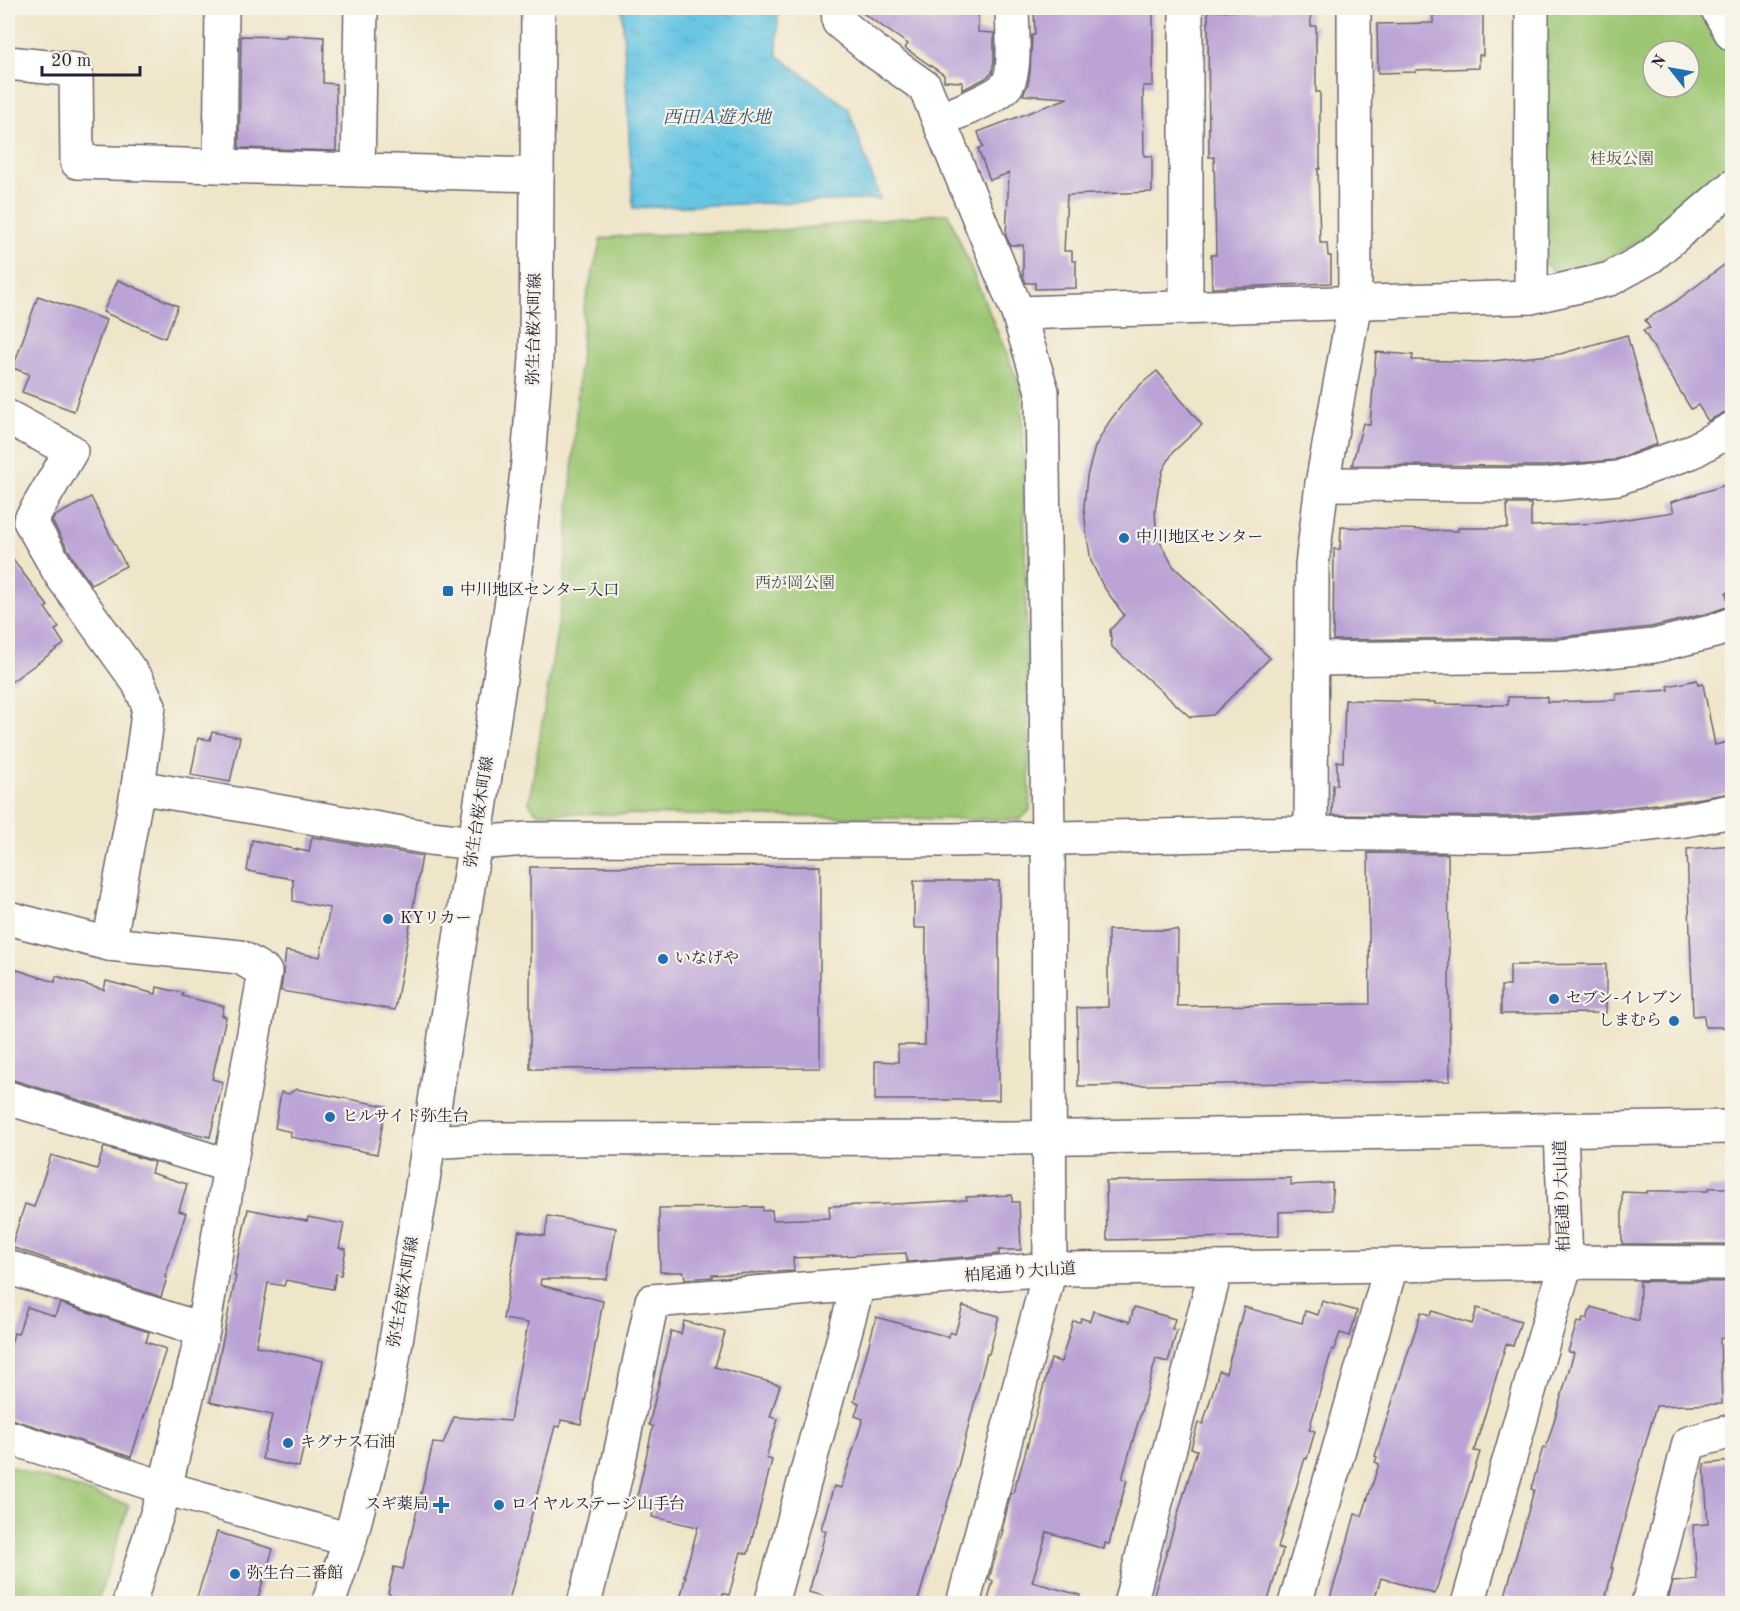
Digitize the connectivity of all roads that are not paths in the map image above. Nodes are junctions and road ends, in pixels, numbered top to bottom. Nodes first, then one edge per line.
1 (222, 8) edge
2 (361, 8) edge
3 (538, 8) edge
4 (838, 8) edge
5 (1012, 8) edge
6 (1186, 8) edge
7 (1354, 8) edge
8 (1532, 8) edge
9 (1718, 8) edge
10 (1732, 34) edge
11 (8, 63) edge
12 (939, 120) junction
13 (220, 166) junction
14 (358, 170) junction
15 (537, 175) junction
16 (1732, 187) edge
17 (1531, 297) junction
18 (1355, 302) junction
19 (1186, 307) junction
20 (1018, 313) junction
21 (8, 417) edge
22 (1732, 429) edge
23 (1322, 484) junction
24 (1732, 624) edge
25 (1313, 659) junction
26 (138, 787) junction
27 (1732, 812) edge
28 (1311, 833) junction
29 (1048, 837) junction
30 (475, 843) junction
31 (8, 918) edge
32 (109, 944) junction
33 (8, 1098) edge
34 (1732, 1127) edge
35 (1561, 1130) junction
36 (1049, 1137) junction
37 (428, 1142) junction
38 (230, 1166) junction
39 (1566, 1262) junction
40 (1732, 1263) edge
41 (1391, 1266) junction
42 (8, 1267) edge
43 (1216, 1268) junction
44 (1050, 1269) junction
45 (858, 1285) junction
46 (203, 1330) junction
47 (1732, 1431) edge
48 (8, 1437) edge
49 (165, 1488) junction
50 (350, 1540) junction
51 (129, 1604) edge
52 (328, 1604) edge
53 (584, 1604) edge
54 (771, 1604) edge
55 (963, 1604) edge
56 (1130, 1604) edge
57 (1294, 1604) edge
58 (1468, 1604) edge
59 (1648, 1604) edge

1 - 13 street
2 - 14 street
3 - 15 street, 弥生台桜木町線
4 - 12 street
5 - 12 street
6 - 19 street
7 - 18 street
8 - 17 street
9 - 10 street
11 - 13 street
12 - 20 street
13 - 14 street
14 - 15 street
15 - 30 street, 弥生台桜木町線
16 - 17 street
17 - 18 street
18 - 19 street
18 - 23 street
19 - 20 street
20 - 29 street
21 - 26 street
22 - 23 street
23 - 25 street
24 - 25 street
25 - 28 street
26 - 30 street
26 - 32 street
27 - 28 street
28 - 29 street
29 - 30 street
29 - 36 street
30 - 37 street, 弥生台桜木町線
31 - 32 street
32 - 38 street
33 - 38 street
34 - 35 street
35 - 36 street
35 - 39 street, 柏尾通り大山道
36 - 37 street
36 - 44 street
37 - 50 street, 弥生台桜木町線
38 - 46 street
39 - 40 street
39 - 41 street, 柏尾通り大山道
39 - 58 street
41 - 43 street, 柏尾通り大山道
41 - 57 street
42 - 46 street
43 - 44 street, 柏尾通り大山道
43 - 56 street
44 - 45 street, 柏尾通り大山道
44 - 55 street
45 - 53 street, 柏尾通り大山道
45 - 54 street
46 - 49 street
47 - 59 street
48 - 49 street
49 - 50 street
49 - 51 street
50 - 52 street, 弥生台桜木町線

